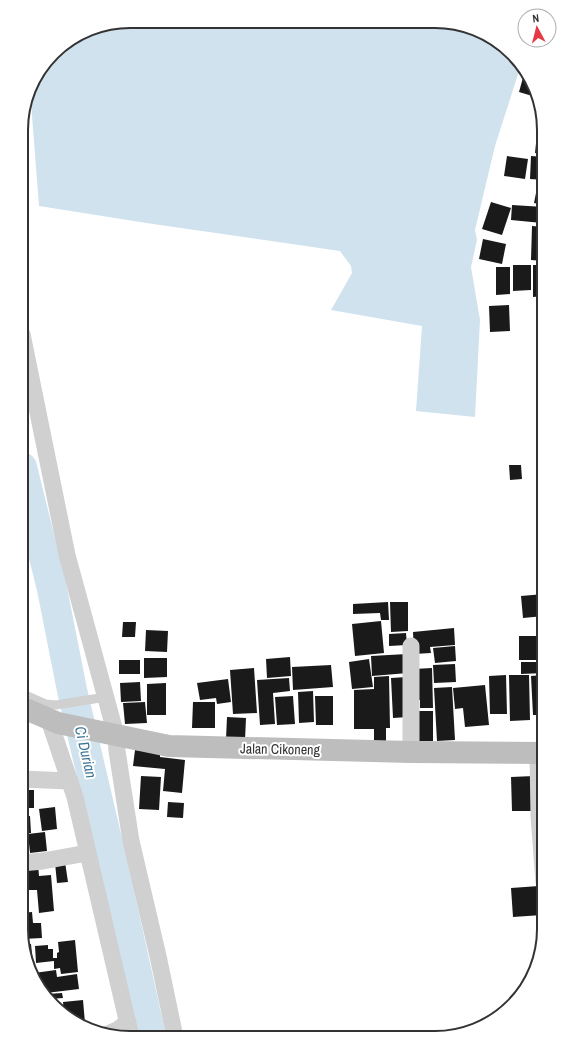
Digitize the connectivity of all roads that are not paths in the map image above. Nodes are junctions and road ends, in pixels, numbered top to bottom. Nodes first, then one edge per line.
1 (28, 363) edge
2 (411, 646) dead end
3 (28, 695) edge
4 (100, 698) junction
5 (28, 709) edge
6 (55, 716) junction
7 (112, 733) junction
8 (411, 752) junction
9 (537, 753) edge
10 (28, 779) edge
11 (70, 781) junction
12 (87, 853) junction
13 (28, 862) edge
14 (117, 1030) edge
15 (129, 1030) edge
16 (174, 1031) edge

1 - 4 street
2 - 8 street
3 - 6 lane
4 - 6 lane
4 - 7 street
5 - 6 street, Jalan Cikoneng
6 - 7 street, Jalan Cikoneng
6 - 11 street
7 - 8 street, Jalan Cikoneng
7 - 16 street
8 - 9 street, Jalan Cikoneng
10 - 11 street
11 - 12 street
12 - 13 street
12 - 15 street
14 - 15 street

